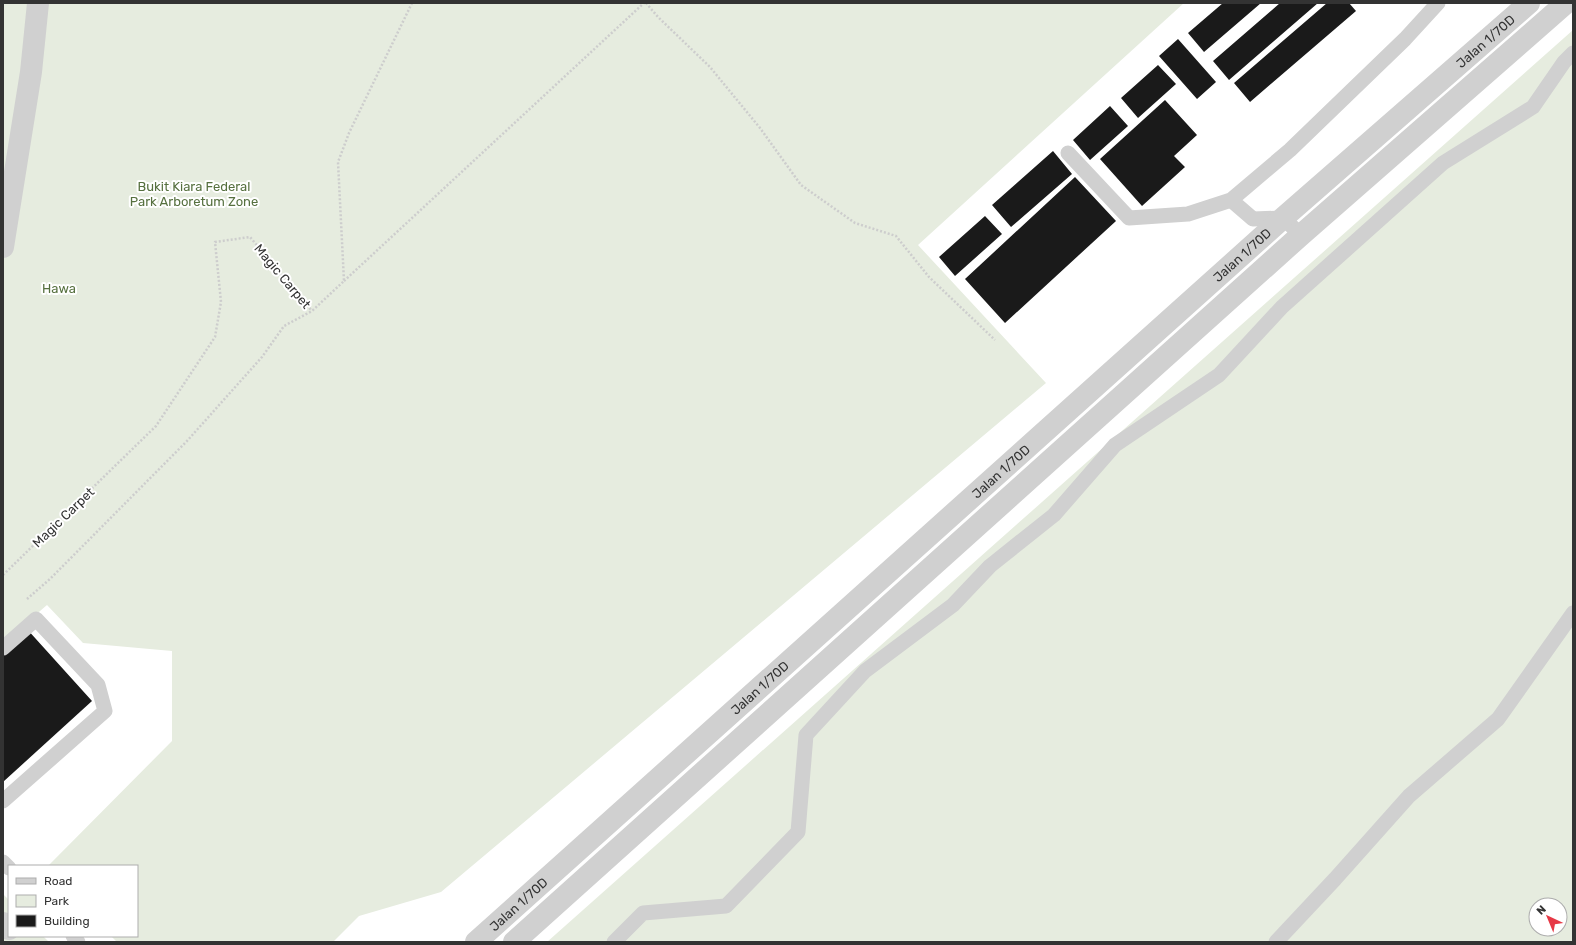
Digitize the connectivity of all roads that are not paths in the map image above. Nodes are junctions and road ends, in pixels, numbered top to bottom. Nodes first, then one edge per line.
1 (38, 3) edge
2 (1438, 3) edge
3 (1529, 3) edge
4 (1566, 3) edge
5 (1573, 53) edge
6 (1068, 153) dead end
7 (1231, 200) junction
8 (1283, 218) junction
9 (1301, 235) junction
10 (3, 247) edge
11 (1573, 613) edge
12 (3, 648) edge
13 (3, 801) edge
14 (476, 942) edge
15 (514, 942) edge
16 (614, 942) edge
17 (1276, 942) edge

1 - 10 street
2 - 7 lane
3 - 8 street, Jalan 1/70D
4 - 9 street, Jalan 1/70D
5 - 16 lane
6 - 7 lane
7 - 8 lane
8 - 9 lane
8 - 14 street, Jalan 1/70D
9 - 15 street, Jalan 1/70D
11 - 17 lane
12 - 13 lane

